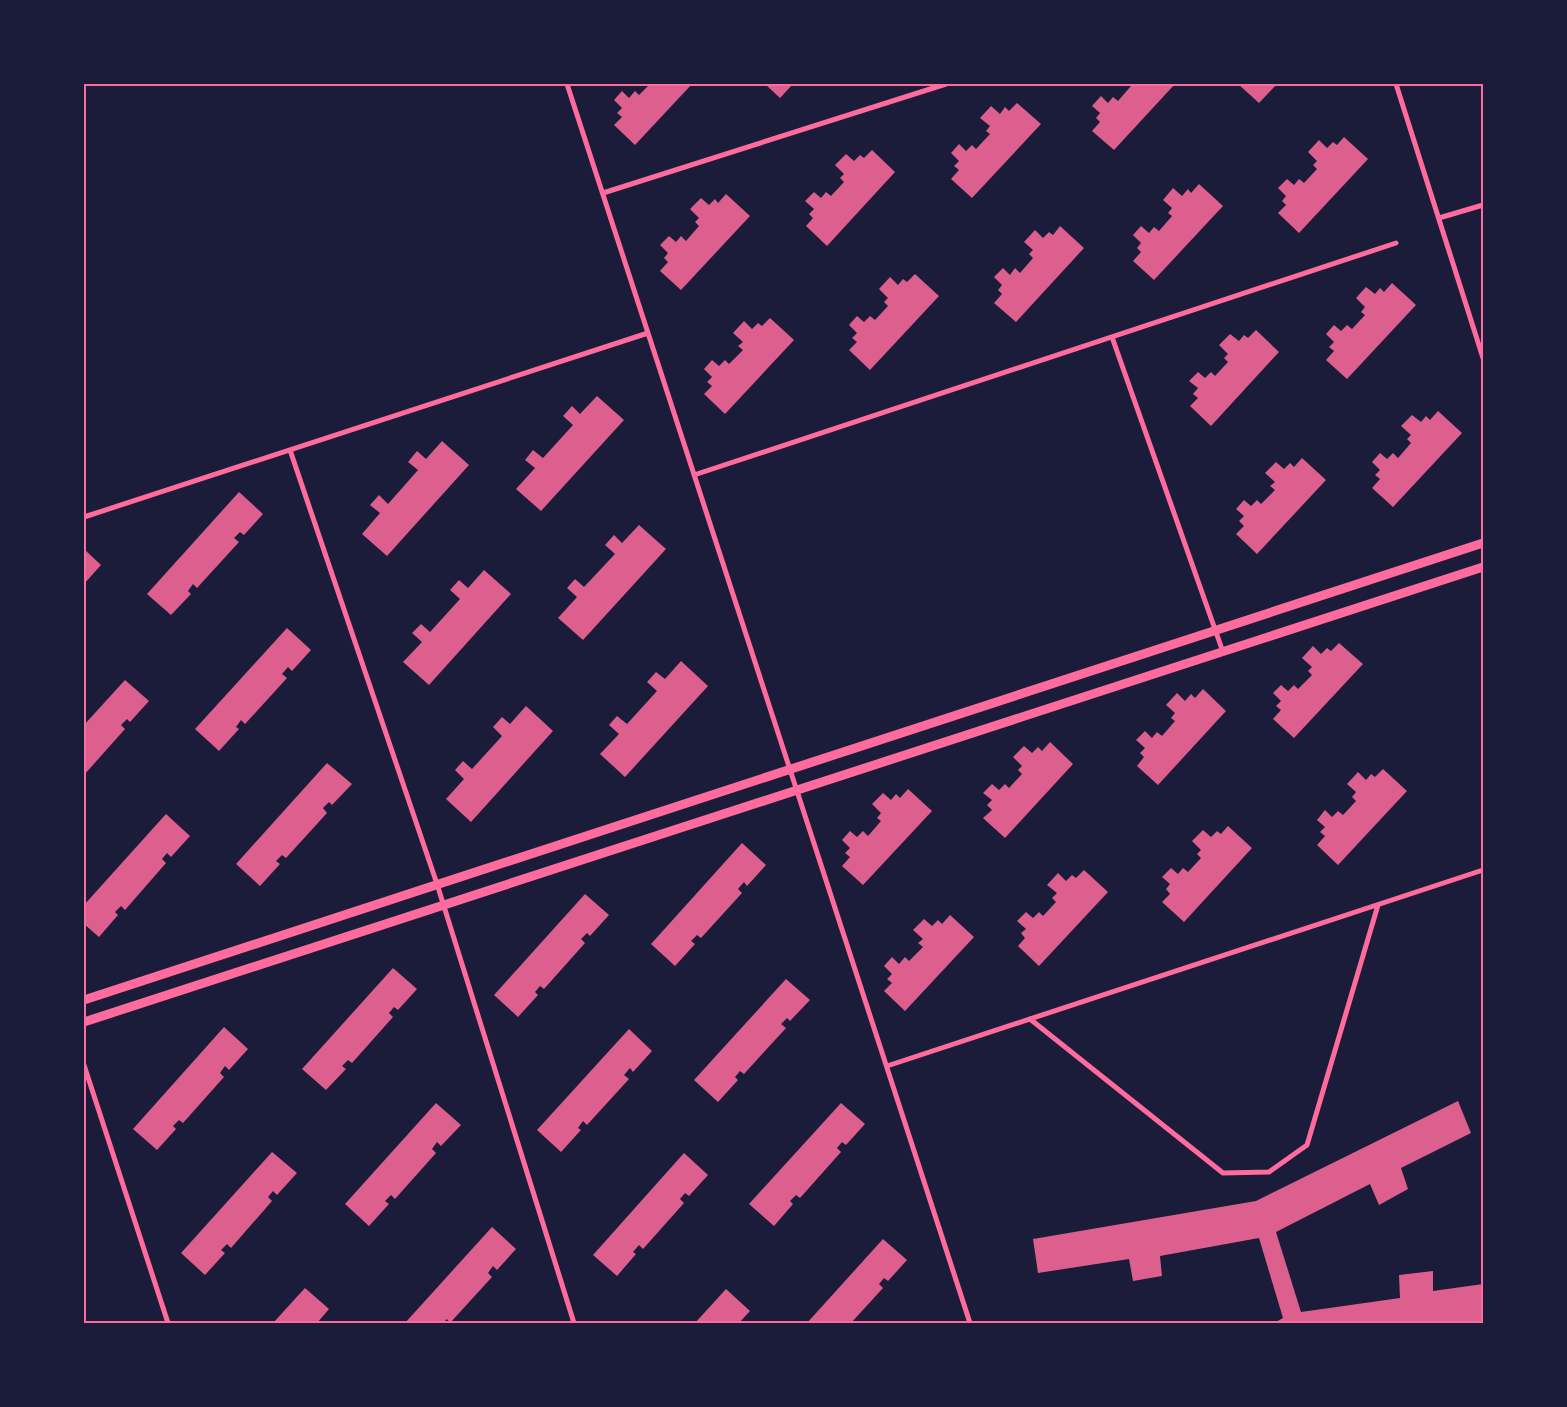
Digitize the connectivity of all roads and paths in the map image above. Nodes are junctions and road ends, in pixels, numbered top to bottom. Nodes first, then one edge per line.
1 (567, 84) edge
2 (946, 84) edge
3 (1396, 84) edge
4 (602, 193) junction
5 (1483, 205) edge
6 (1438, 218) junction
7 (1396, 243) dead end
8 (648, 333) junction
9 (1112, 337) junction
10 (1483, 358) edge
11 (290, 450) junction
12 (694, 475) junction
13 (84, 517) edge
14 (1483, 543) edge
15 (1483, 567) edge
16 (1214, 630) junction
17 (1222, 652) junction
18 (790, 770) junction
19 (797, 790) junction
20 (1483, 870) edge
21 (437, 884) junction
22 (444, 905) junction
23 (1378, 905) junction
24 (84, 1000) edge
25 (1030, 1019) junction
26 (84, 1022) edge
27 (84, 1065) edge
28 (887, 1066) junction
29 (168, 1323) edge
30 (574, 1323) edge
31 (970, 1323) edge

1 - 4 street
2 - 4 street
3 - 6 street
4 - 8 street
5 - 6 street
6 - 10 street
7 - 9 street
8 - 11 street
8 - 12 street
9 - 12 street
9 - 16 street
11 - 13 street
11 - 21 street
12 - 18 street
14 - 16 street
15 - 17 street
16 - 17 street
16 - 18 street
17 - 19 street
18 - 19 street
18 - 21 street
19 - 22 street
19 - 28 street
20 - 23 street
21 - 22 street
21 - 24 street
22 - 26 street
22 - 30 street
23 - 25 street
23 - 25 street
25 - 28 street
27 - 29 street
28 - 31 street

